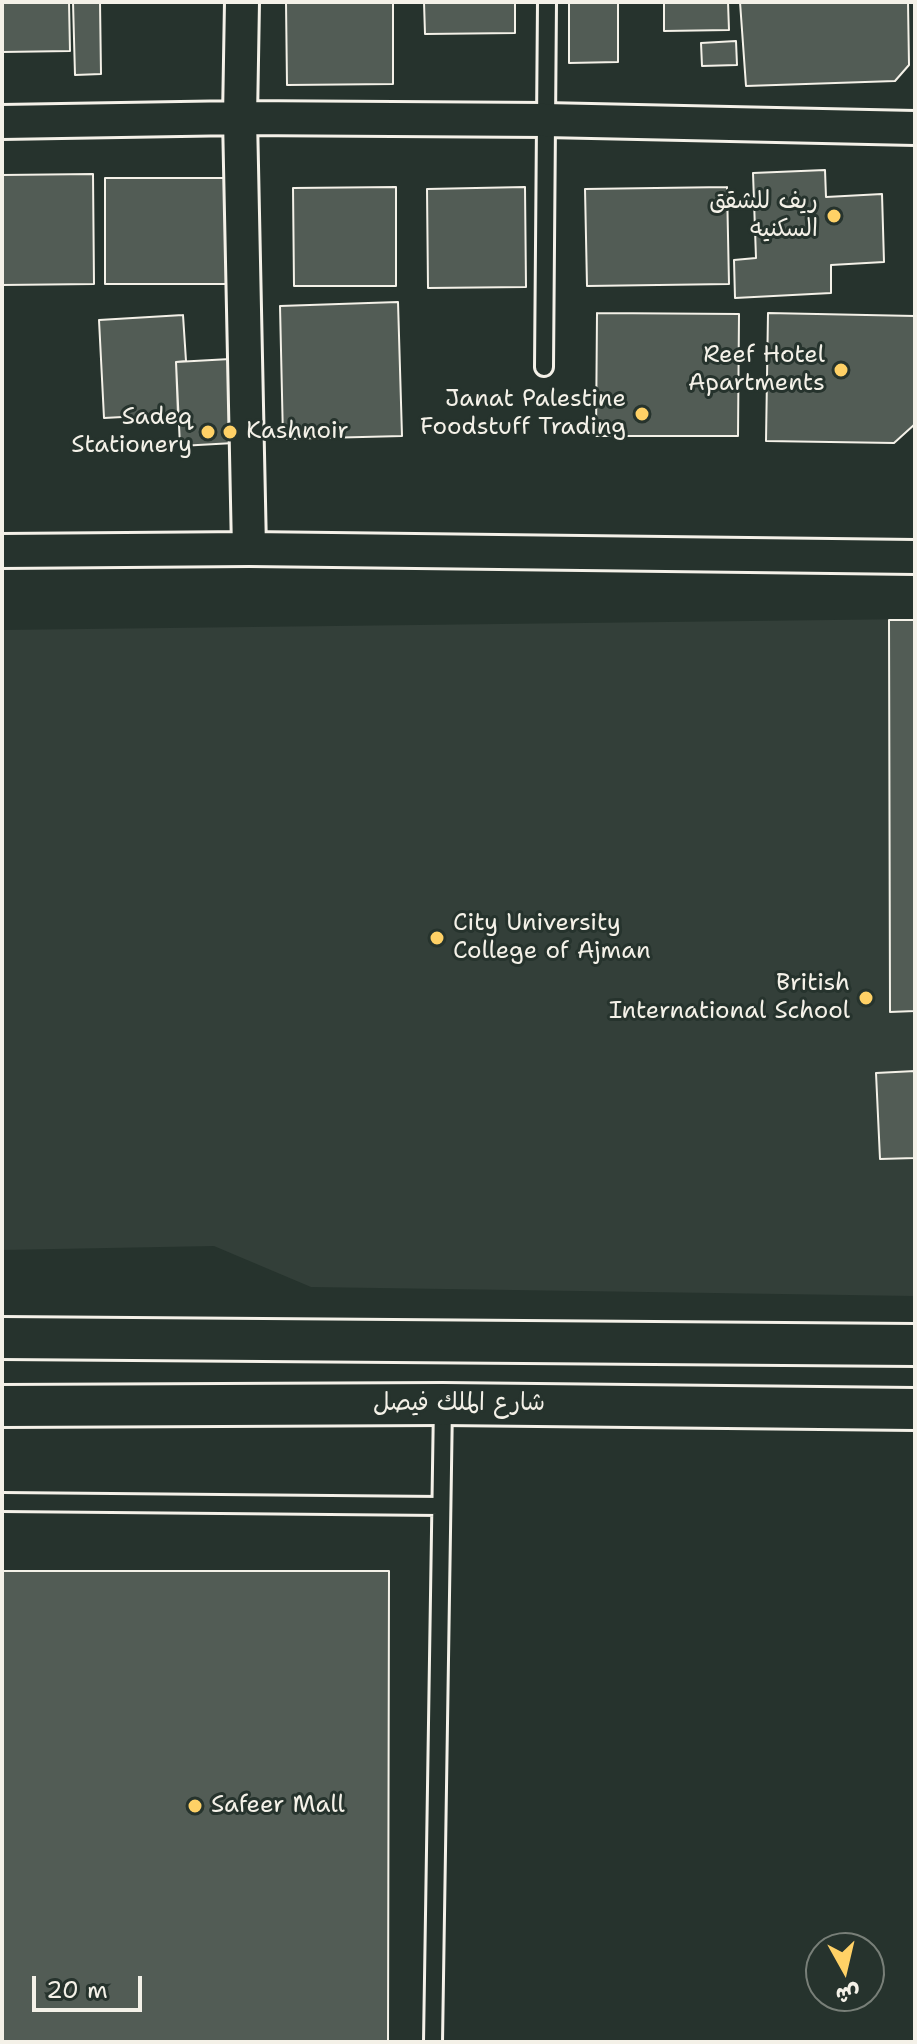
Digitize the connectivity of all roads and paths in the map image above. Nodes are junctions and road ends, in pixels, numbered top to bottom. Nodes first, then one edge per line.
1 (242, 2) edge
2 (547, 2) edge
3 (240, 118) junction
4 (545, 120) junction
5 (2, 122) edge
6 (915, 128) edge
7 (544, 367) dead end
8 (249, 549) junction
9 (2, 551) edge
10 (915, 557) edge
11 (2, 1338) edge
12 (915, 1345) edge
13 (443, 1404) junction
14 (2, 1406) edge
15 (915, 1409) edge
16 (2, 1502) edge
17 (440, 1506) junction
18 (433, 2042) edge

1 - 3 street
2 - 4 lane
3 - 4 street
3 - 5 street
3 - 8 street
4 - 6 street
4 - 7 lane
8 - 9 street
8 - 10 street
11 - 12 street
13 - 14 street, شارع الملك فيصل
13 - 15 street, شارع الملك فيصل
13 - 17 lane
16 - 17 lane
17 - 18 lane

